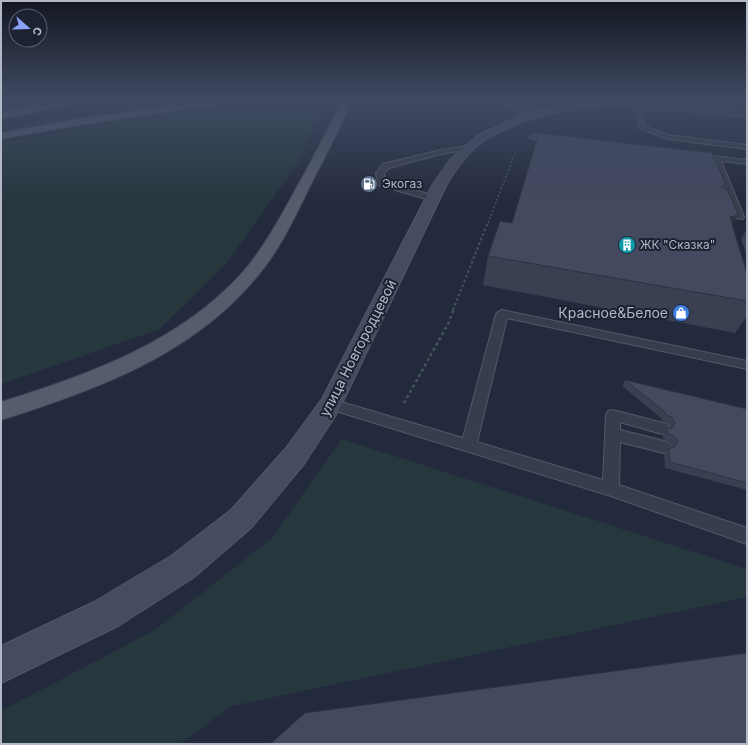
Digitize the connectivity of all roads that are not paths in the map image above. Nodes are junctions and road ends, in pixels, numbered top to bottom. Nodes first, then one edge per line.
1 (19, 135) edge
2 (330, 135) edge
3 (487, 135) edge
4 (662, 135) edge
5 (533, 137) dead end
6 (1, 138) edge
7 (565, 141) edge
8 (747, 147) edge
9 (469, 148) junction
10 (692, 156) edge
11 (716, 158) junction
12 (747, 162) edge
13 (433, 198) junction
14 (712, 213) edge
15 (747, 365) edge
16 (331, 404) junction
17 (1, 411) edge
18 (662, 428) dead end
19 (612, 434) junction
20 (468, 446) junction
21 (664, 447) dead end
22 (611, 489) junction
23 (747, 536) edge
24 (1, 665) edge

1 - 6 main road
2 - 17 main road
3 - 9 street, улица Новгородцевой
4 - 8 lane
5 - 7 lane
9 - 13 street, улица Новгородцевой
9 - 13 lane
10 - 11 lane
11 - 12 lane
11 - 14 lane
13 - 16 street, улица Новгородцевой
15 - 20 lane
16 - 20 lane
16 - 24 street, улица Новгородцевой
18 - 19 lane
19 - 21 lane
19 - 22 lane
20 - 22 lane
22 - 23 lane

